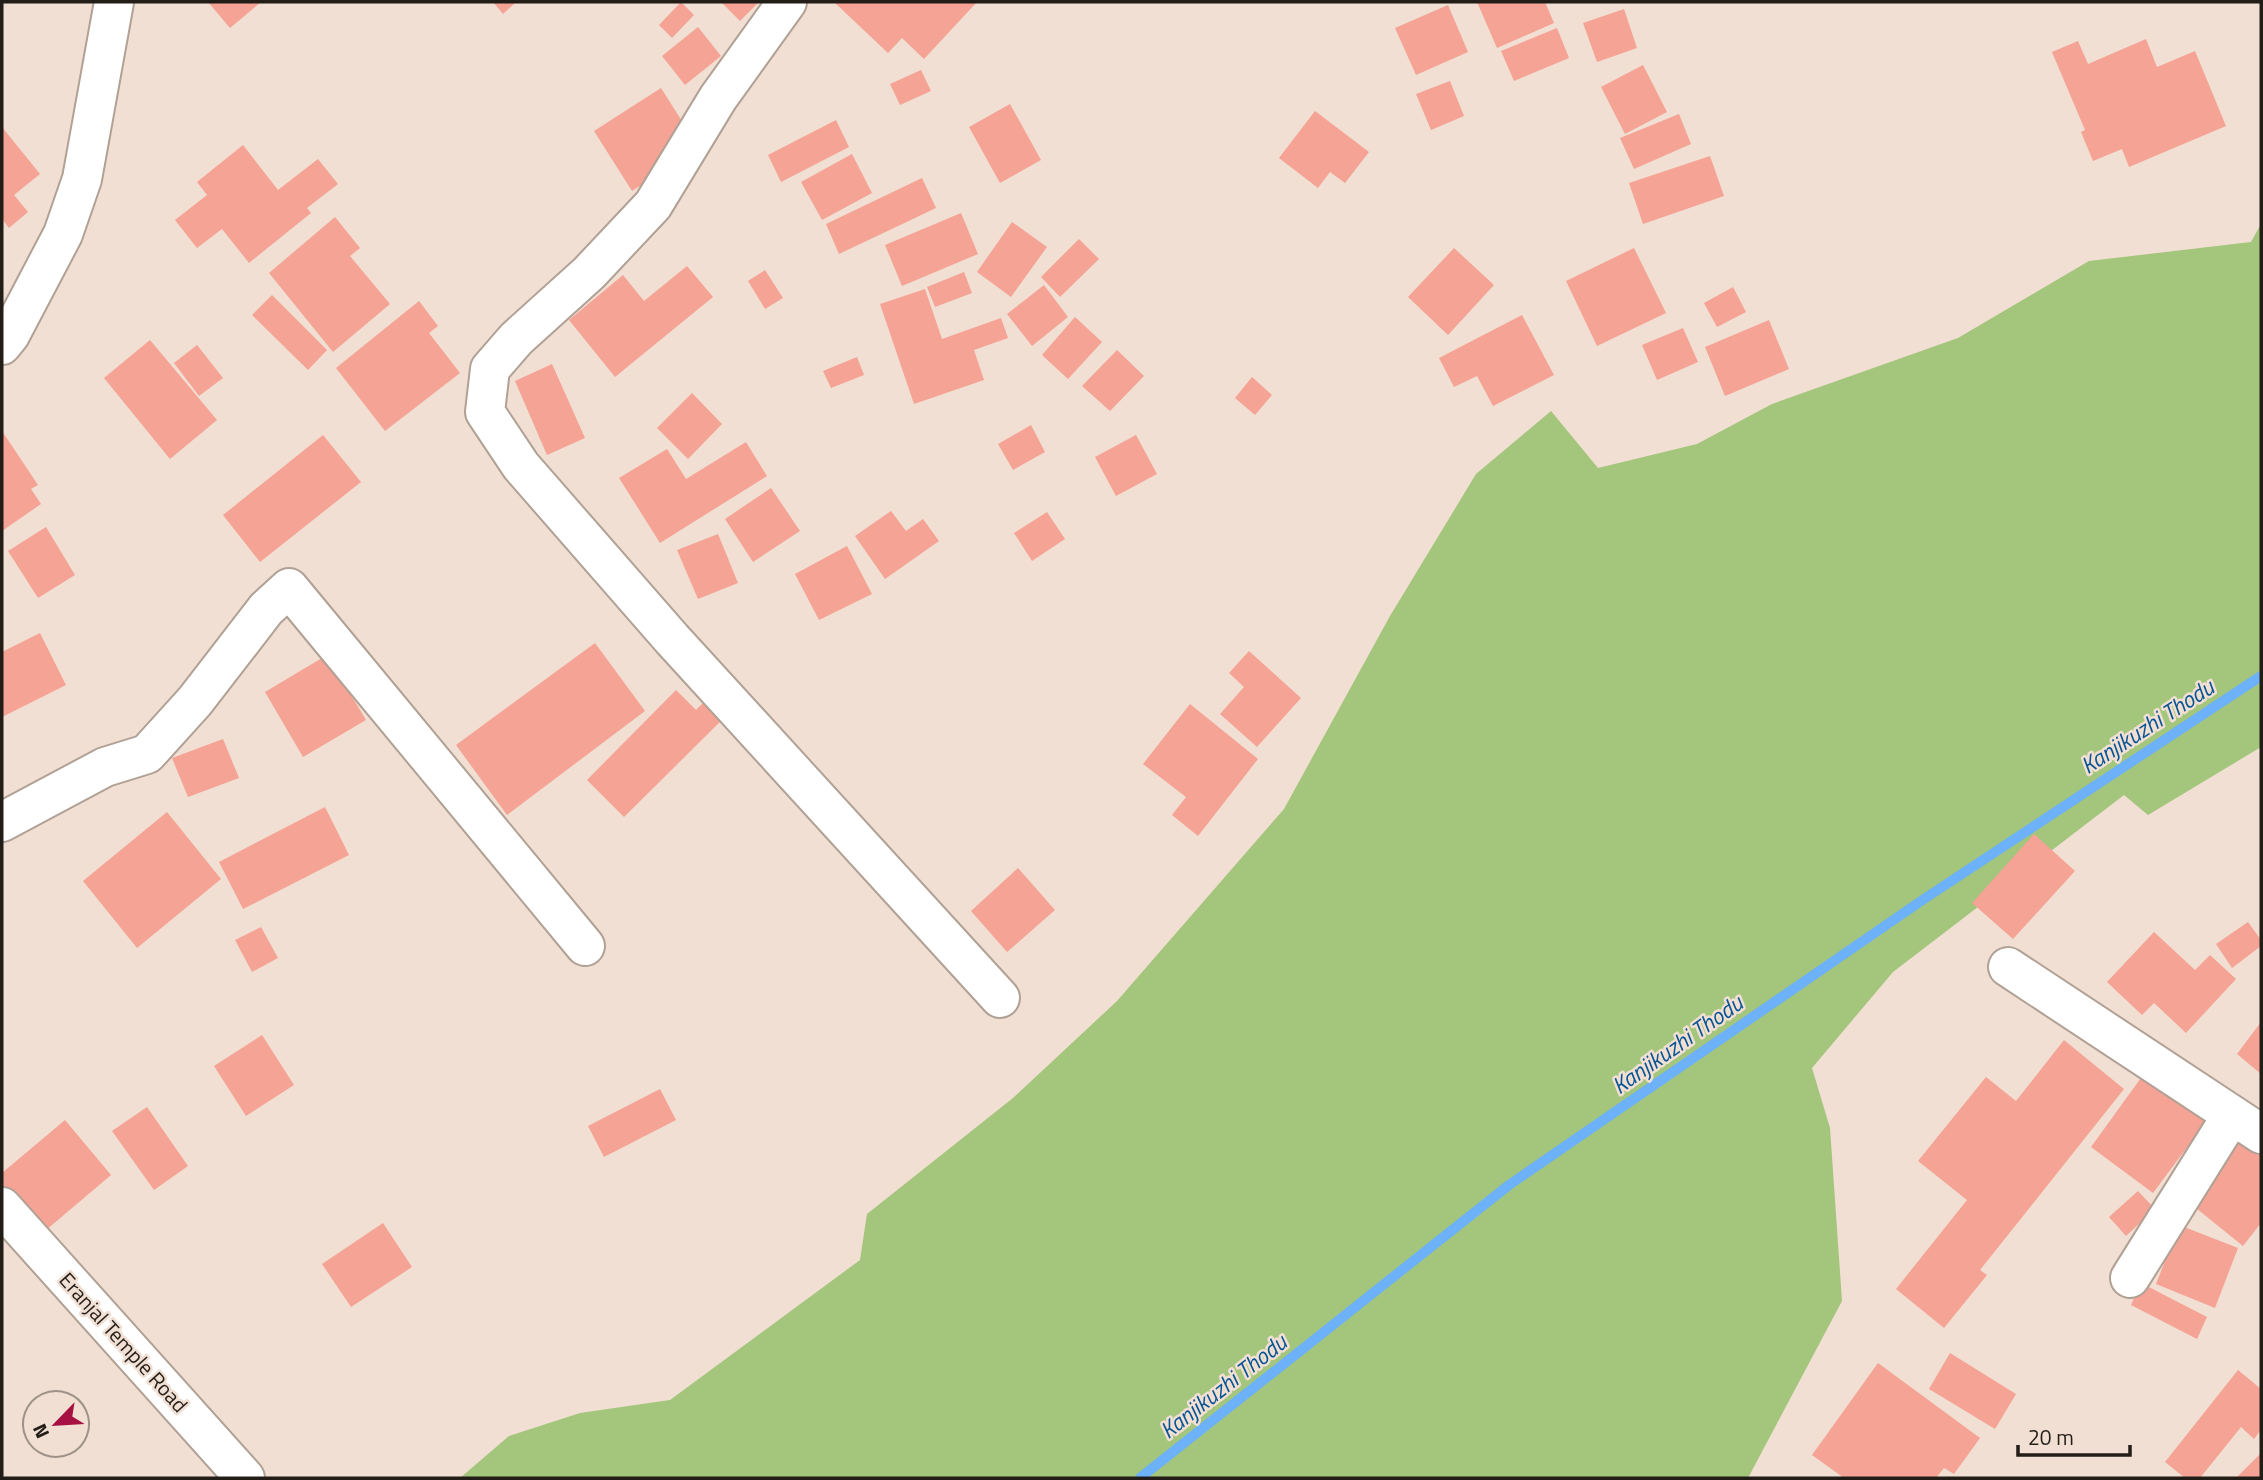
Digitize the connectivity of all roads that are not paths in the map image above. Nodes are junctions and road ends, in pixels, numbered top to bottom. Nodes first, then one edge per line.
1 (114, 2) edge
2 (787, 2) edge
3 (2, 345) edge
4 (2, 822) edge
5 (585, 946) dead end
6 (2008, 967) dead end
7 (1000, 999) dead end
8 (2247, 1124) edge
9 (2, 1207) edge
10 (2130, 1278) dead end
11 (245, 1478) edge

1 - 3 street
2 - 7 street
4 - 5 street
6 - 8 street
8 - 10 street
9 - 11 street, Eranjal Temple Road

